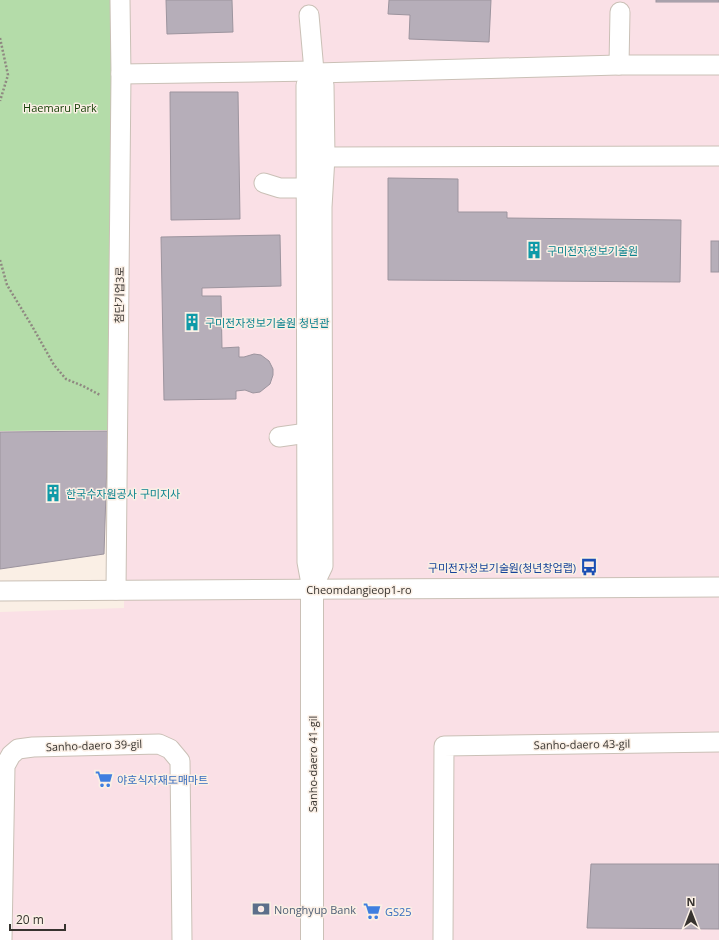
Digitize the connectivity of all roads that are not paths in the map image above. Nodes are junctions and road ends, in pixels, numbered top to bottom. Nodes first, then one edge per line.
1 (120, 0) edge
2 (620, 12) dead end
3 (309, 15) dead end
4 (619, 65) junction
5 (719, 65) edge
6 (315, 72) junction
7 (121, 74) junction
8 (719, 156) edge
9 (325, 157) junction
10 (264, 183) dead end
11 (306, 188) junction
12 (315, 432) junction
13 (279, 437) dead end
14 (719, 587) edge
15 (312, 589) junction
16 (0, 590) edge
17 (116, 590) junction
18 (719, 742) edge
19 (2, 940) edge
20 (182, 940) edge
21 (312, 940) edge
22 (443, 940) edge

1 - 7 street, 첨단기업3로
2 - 4 street
3 - 6 street
4 - 5 street
4 - 6 street
6 - 7 street
6 - 9 street
6 - 11 street
7 - 17 street, 첨단기업3로
8 - 9 street
9 - 12 street
10 - 11 street
11 - 12 street
12 - 13 street
12 - 15 street
14 - 15 street, Cheomdangieop1-ro
15 - 17 street, Cheomdangieop1-ro
15 - 21 street, Sanho-daero 41-gil
16 - 17 street, Cheomdangieop1-ro
18 - 22 street, Sanho-daero 43-gil
19 - 20 street, Sanho-daero 39-gil

